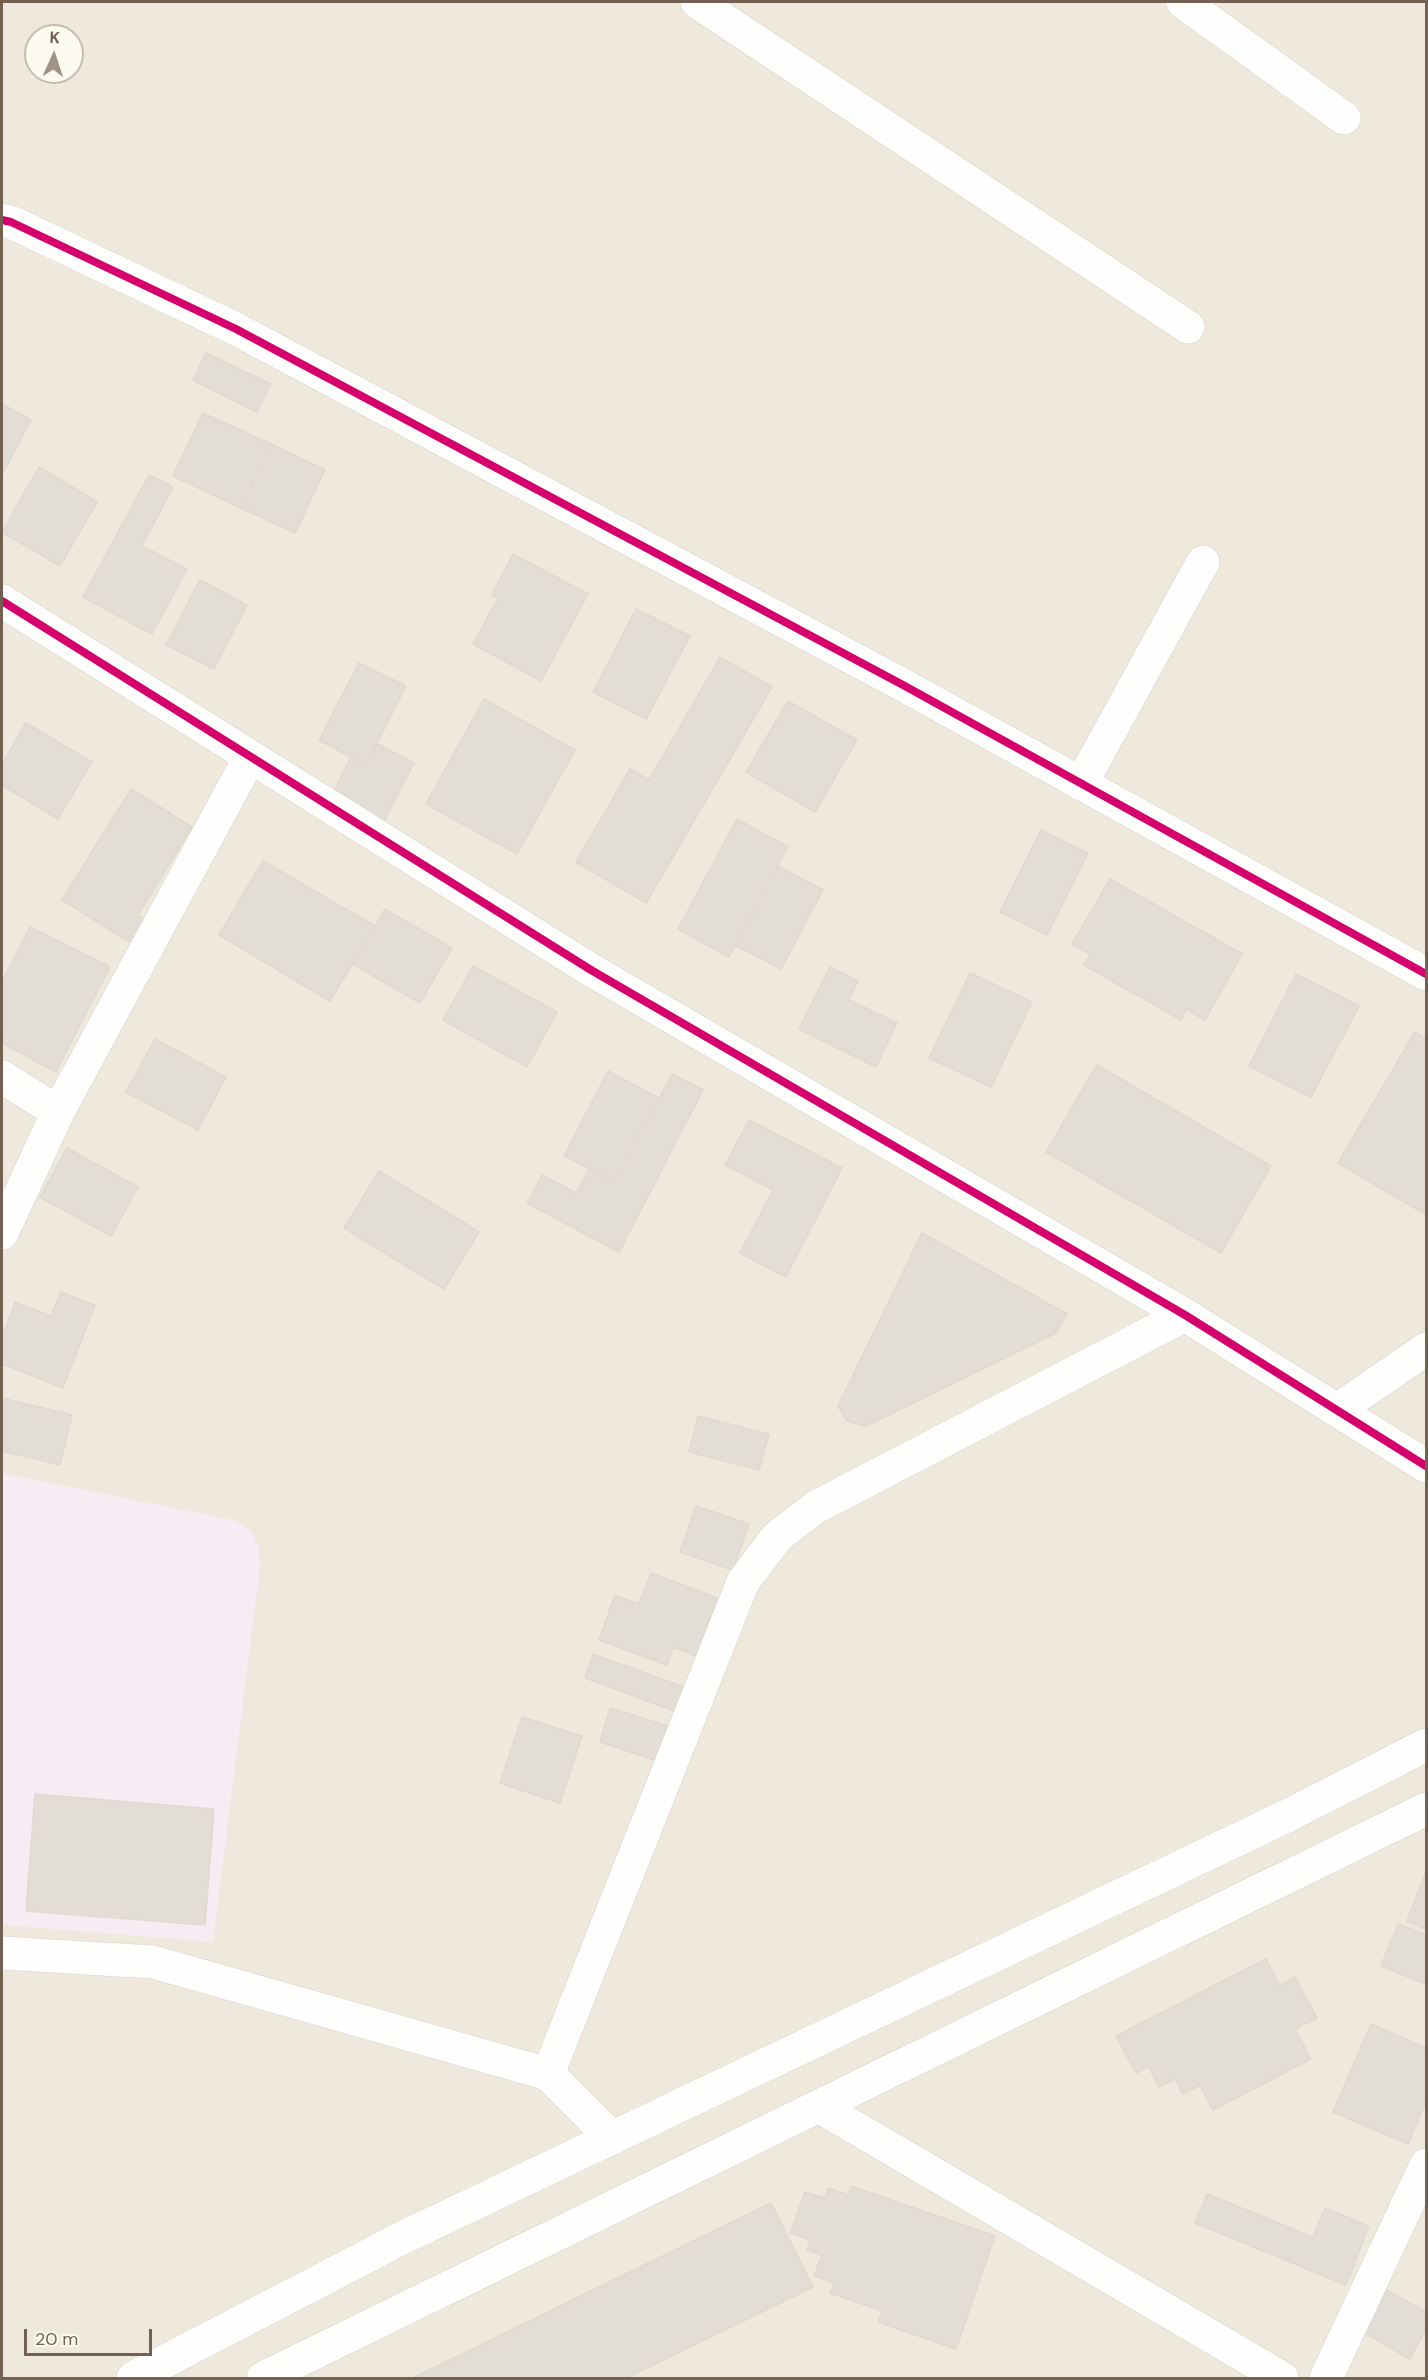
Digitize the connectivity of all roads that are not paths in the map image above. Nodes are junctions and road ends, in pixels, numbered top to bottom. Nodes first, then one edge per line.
1 (697, 2) edge
2 (1183, 2) edge
3 (1344, 118) dead end
4 (2, 220) edge
5 (1188, 327) dead end
6 (1203, 562) dead end
7 (2, 601) edge
8 (250, 757) junction
9 (1081, 784) junction
10 (1426, 974) edge
11 (2, 1077) edge
12 (58, 1112) junction
13 (2, 1233) edge
14 (1185, 1315) junction
15 (1426, 1349) edge
16 (1337, 1410) junction
17 (1426, 1466) edge
18 (1426, 1745) edge
19 (1426, 1809) edge
20 (2, 1953) edge
21 (548, 2074) junction
22 (820, 2107) junction
23 (612, 2138) junction
24 (1426, 2165) edge
25 (133, 2379) edge
26 (263, 2379) edge
27 (1282, 2379) edge
28 (1326, 2379) edge

1 - 5 street
2 - 3 street
4 - 9 street
6 - 9 street
7 - 8 street
8 - 12 street
8 - 14 street
9 - 10 street
11 - 12 street
12 - 13 street
14 - 16 street
14 - 21 street
15 - 16 street
16 - 17 street
18 - 23 street
19 - 22 street
20 - 21 street
21 - 23 street
22 - 26 street
22 - 27 street
23 - 25 street
24 - 28 street

